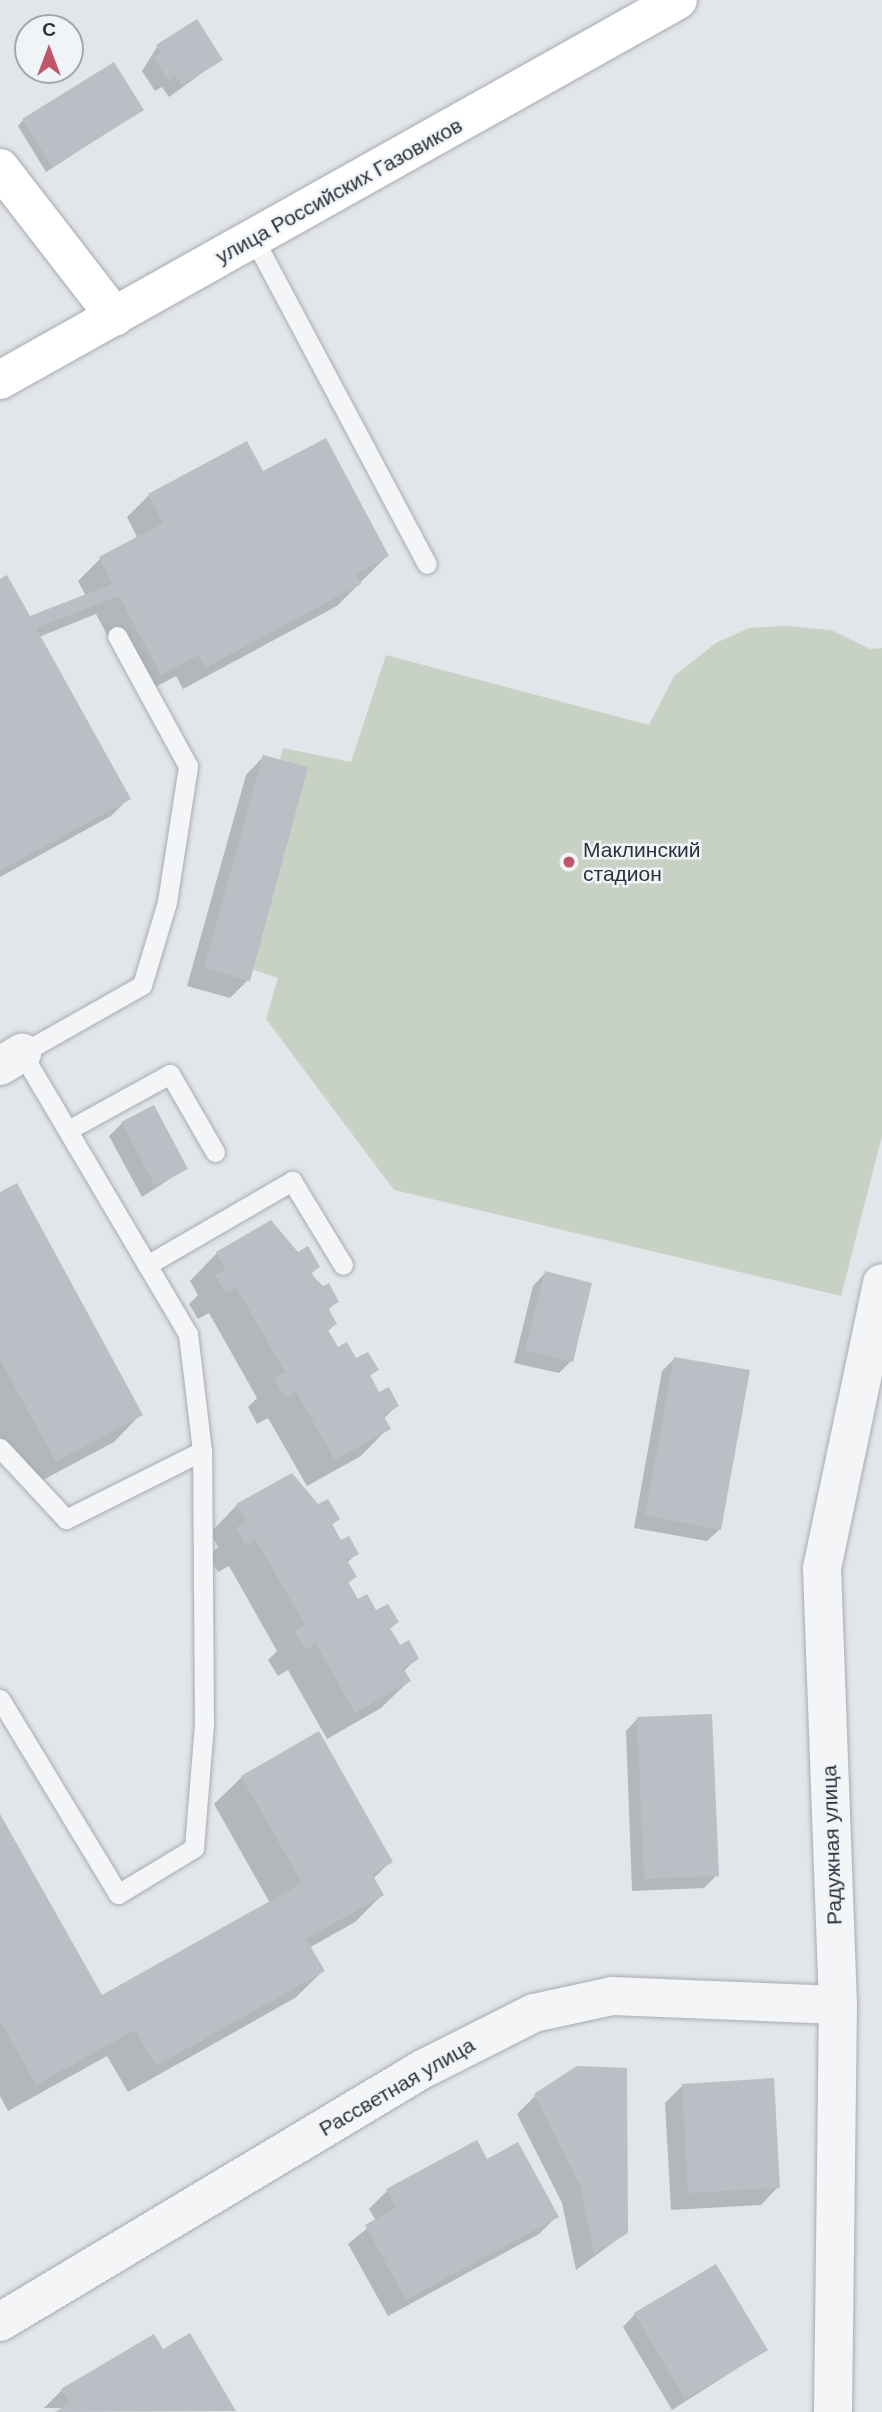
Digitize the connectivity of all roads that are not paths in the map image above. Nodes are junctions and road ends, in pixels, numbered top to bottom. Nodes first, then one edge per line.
1 (678, 0) edge
2 (0, 168) edge
3 (254, 239) junction
4 (115, 317) junction
5 (0, 380) edge
6 (427, 564) dead end
7 (117, 636) dead end
8 (11, 1059) edge
9 (68, 1130) junction
10 (215, 1152) dead end
11 (147, 1265) junction
12 (343, 1265) dead end
13 (882, 1283) edge
14 (0, 1448) edge
15 (202, 1451) junction
16 (0, 1699) edge
17 (838, 2005) junction
18 (0, 2322) edge
19 (828, 2410) edge

1 - 3 main road, улица Российских Газовиков
2 - 4 main road
3 - 4 main road, улица Российских Газовиков
3 - 6 lane
4 - 5 main road, улица Российских Газовиков
7 - 8 lane
8 - 9 lane
9 - 10 lane
9 - 11 lane
11 - 12 lane
11 - 15 lane
13 - 17 street, Радужная улица
14 - 15 lane
15 - 16 lane
17 - 18 street, Рассветная улица
17 - 19 street, Радужная улица

